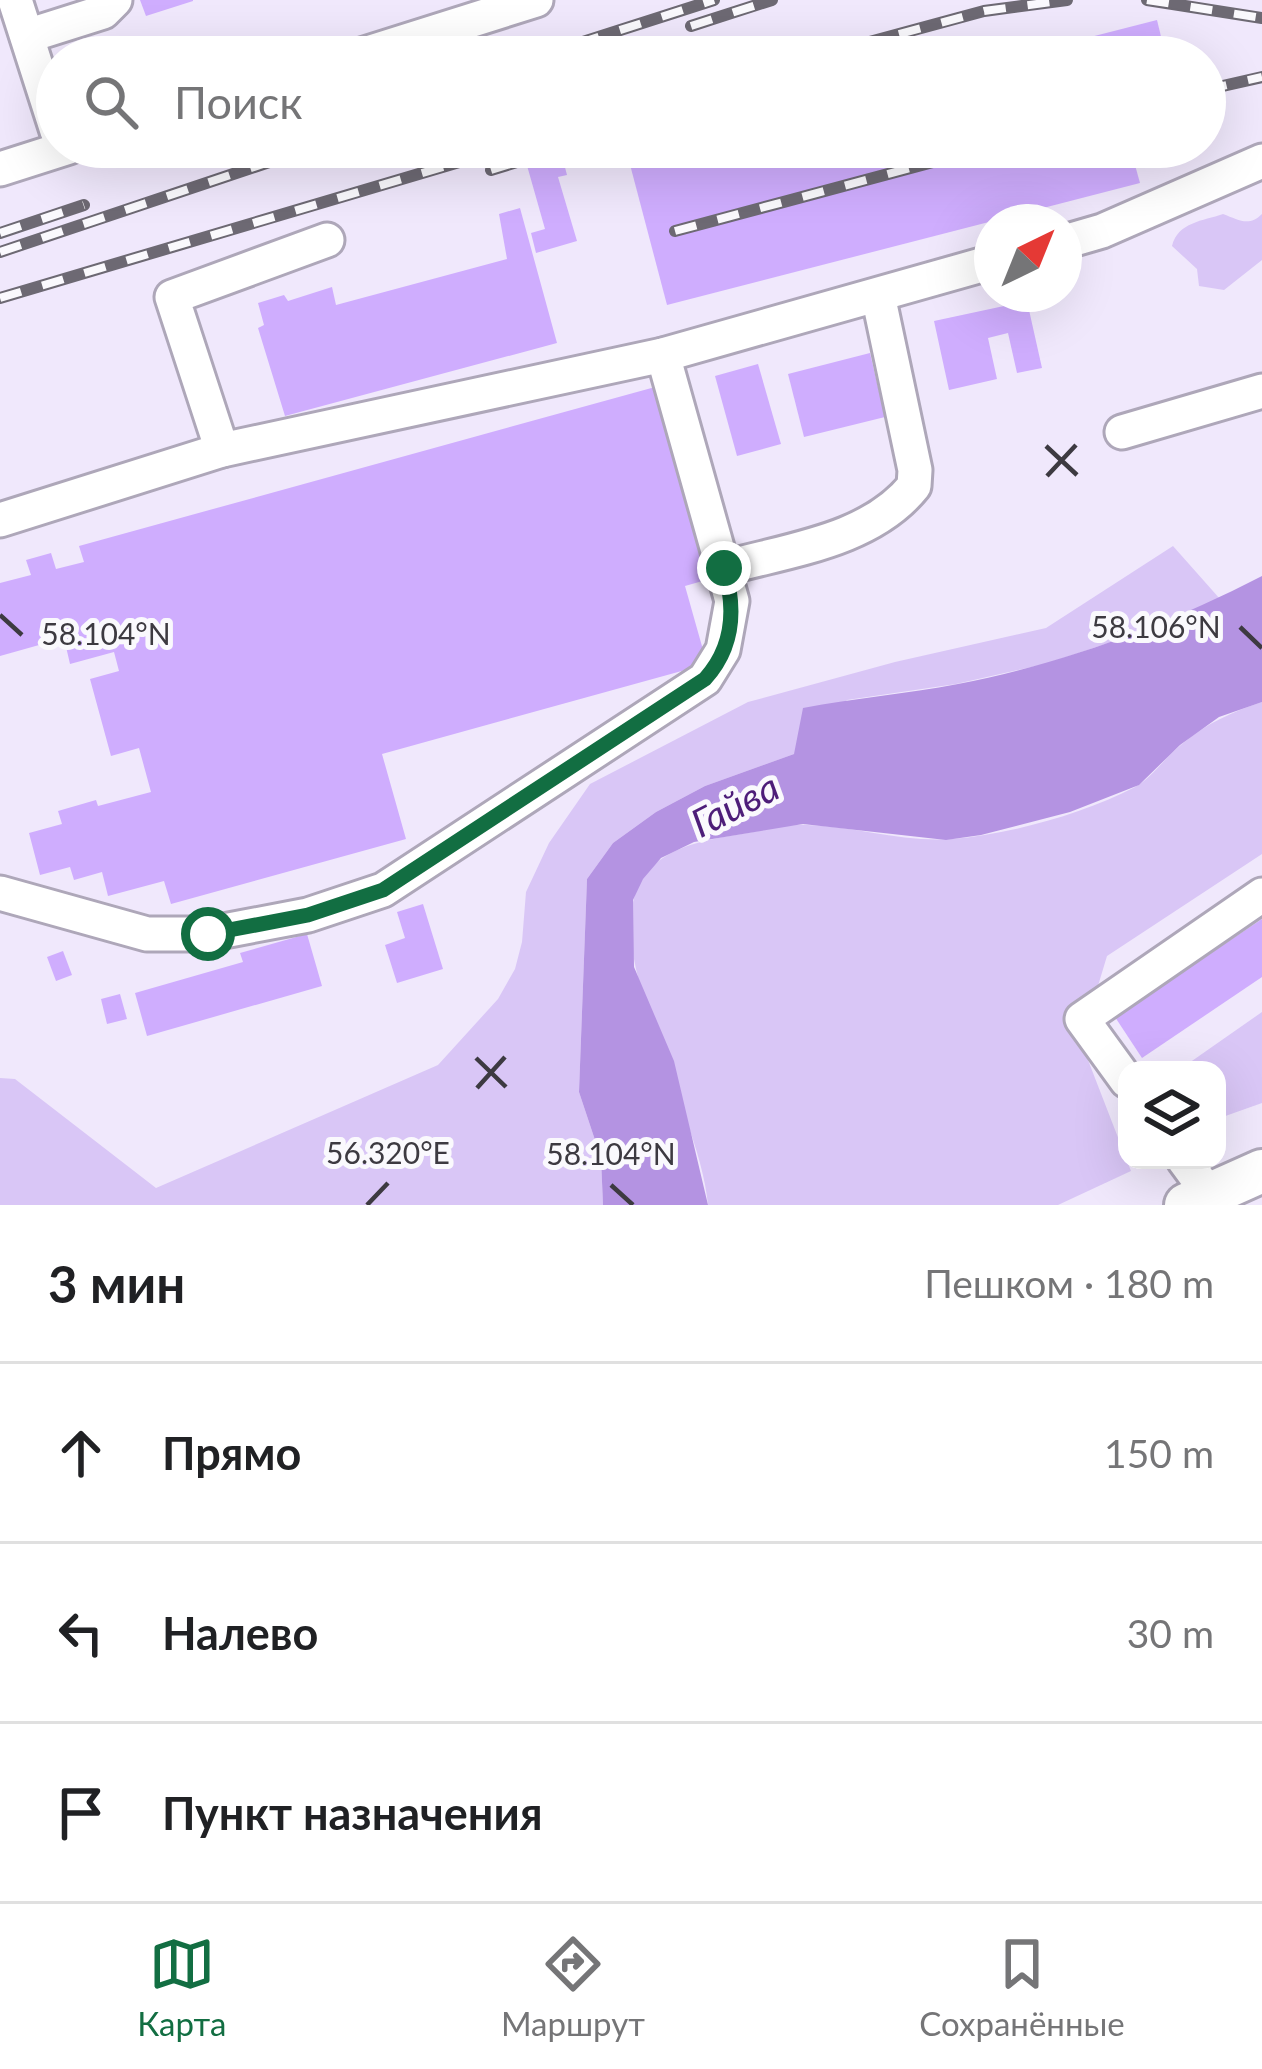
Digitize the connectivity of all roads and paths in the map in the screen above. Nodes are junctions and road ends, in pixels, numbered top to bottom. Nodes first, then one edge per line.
1 (115, 0) edge
2 (536, 0) edge
3 (15, 14) edge
4 (422, 36) edge
5 (36, 71) edge
6 (36, 155) edge
7 (1262, 161) edge
8 (0, 169) edge
9 (1082, 237) edge
10 (327, 240) dead end
11 (974, 267) edge
12 (878, 295) junction
13 (663, 355) junction
14 (1262, 391) edge
15 (1121, 432) dead end
16 (223, 450) junction
17 (0, 520) edge
18 (724, 568) junction
19 (0, 893) edge
20 (1262, 895) edge
21 (1118, 1069) edge
22 (1187, 1169) edge
23 (1261, 1172) edge
24 (1198, 1200) edge

1 - 3 street
2 - 4 street
3 - 5 street
6 - 8 street
7 - 9 street
10 - 16 street
11 - 12 street
12 - 13 street
12 - 18 street
13 - 16 street
13 - 18 street
14 - 15 street
16 - 17 street
18 - 19 street
20 - 21 street
22 - 24 street
23 - 24 main road

